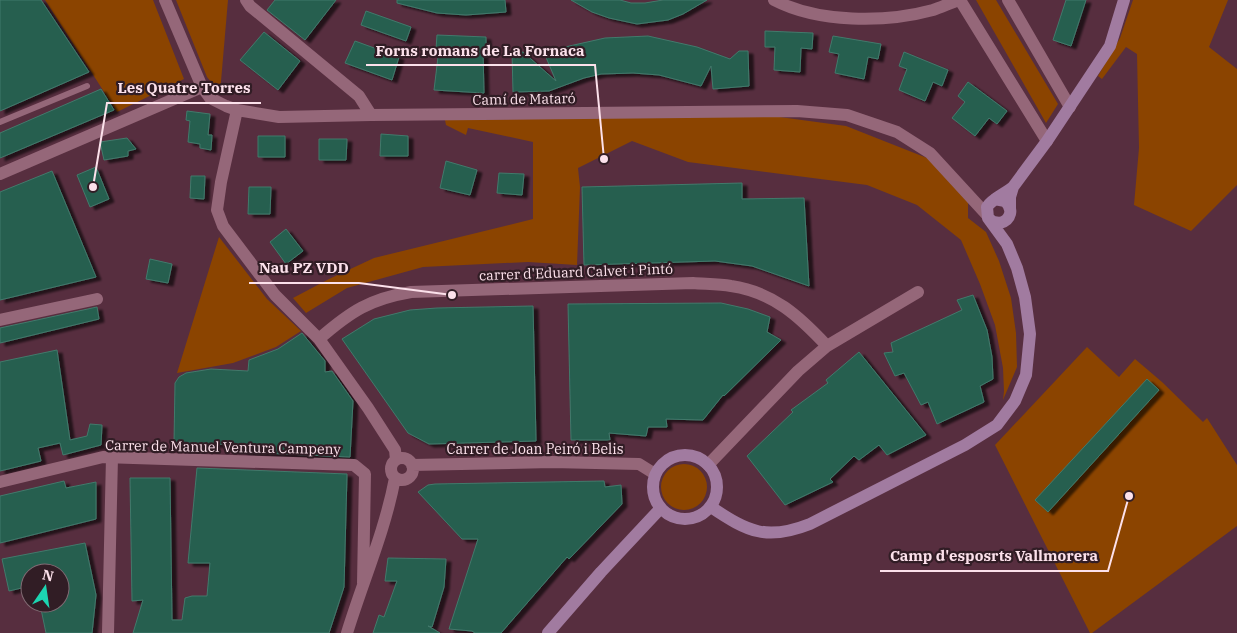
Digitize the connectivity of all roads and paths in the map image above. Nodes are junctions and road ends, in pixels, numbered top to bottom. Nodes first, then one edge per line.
1 (165, 0) edge
2 (246, 0) edge
3 (774, 0) edge
4 (959, 0) edge
5 (1008, 0) edge
6 (1124, 0) edge
7 (87, 86) dead end
8 (202, 87) junction
9 (1070, 107) junction
10 (237, 110) junction
11 (371, 115) junction
12 (0, 122) edge
13 (1047, 141) junction
14 (0, 174) edge
15 (958, 183) junction
16 (1014, 187) junction
17 (994, 200) junction
18 (1009, 213) junction
19 (987, 216) junction
20 (1007, 244) junction
21 (918, 292) dead end
22 (97, 299) dead end
23 (0, 320) edge
24 (319, 339) junction
25 (827, 346) junction
26 (112, 457) junction
27 (396, 460) junction
28 (708, 464) junction
29 (412, 465) junction
30 (655, 474) junction
31 (395, 478) junction
32 (0, 482) edge
33 (711, 507) junction
34 (660, 510) junction
35 (363, 583) junction
36 (108, 633) edge
37 (347, 633) edge
38 (548, 633) edge

1 - 8 street, Camí de Mataró
2 - 11 street
3 - 4 street
4 - 13 street
5 - 9 street
6 - 9 street
7 - 12 lane
8 - 10 street, Camí de Mataró
8 - 14 street
9 - 13 street
10 - 11 street, Camí de Mataró
10 - 24 street
11 - 15 street, Camí de Mataró
13 - 16 street
15 - 17 street, Camí de Mataró
15 - 19 street, Camí de Mataró
16 - 17 street
16 - 18 street
17 - 18 street
17 - 19 street
18 - 19 street
18 - 20 street
19 - 20 street
20 - 33 street
21 - 25 street
22 - 23 street
24 - 25 street, carrer d'Eduard Calvet i Pintó
24 - 27 street
25 - 28 street
26 - 32 street, Carrer de Manuel Ventura Campeny
26 - 35 street, Carrer de Manuel Ventura Campeny
26 - 36 street
27 - 29 street
27 - 31 street
28 - 30 street
28 - 33 street
29 - 30 street, Carrer de Joan Peiró i Belis
29 - 31 street
30 - 34 street
31 - 35 street
33 - 34 street
34 - 38 street
35 - 37 street

